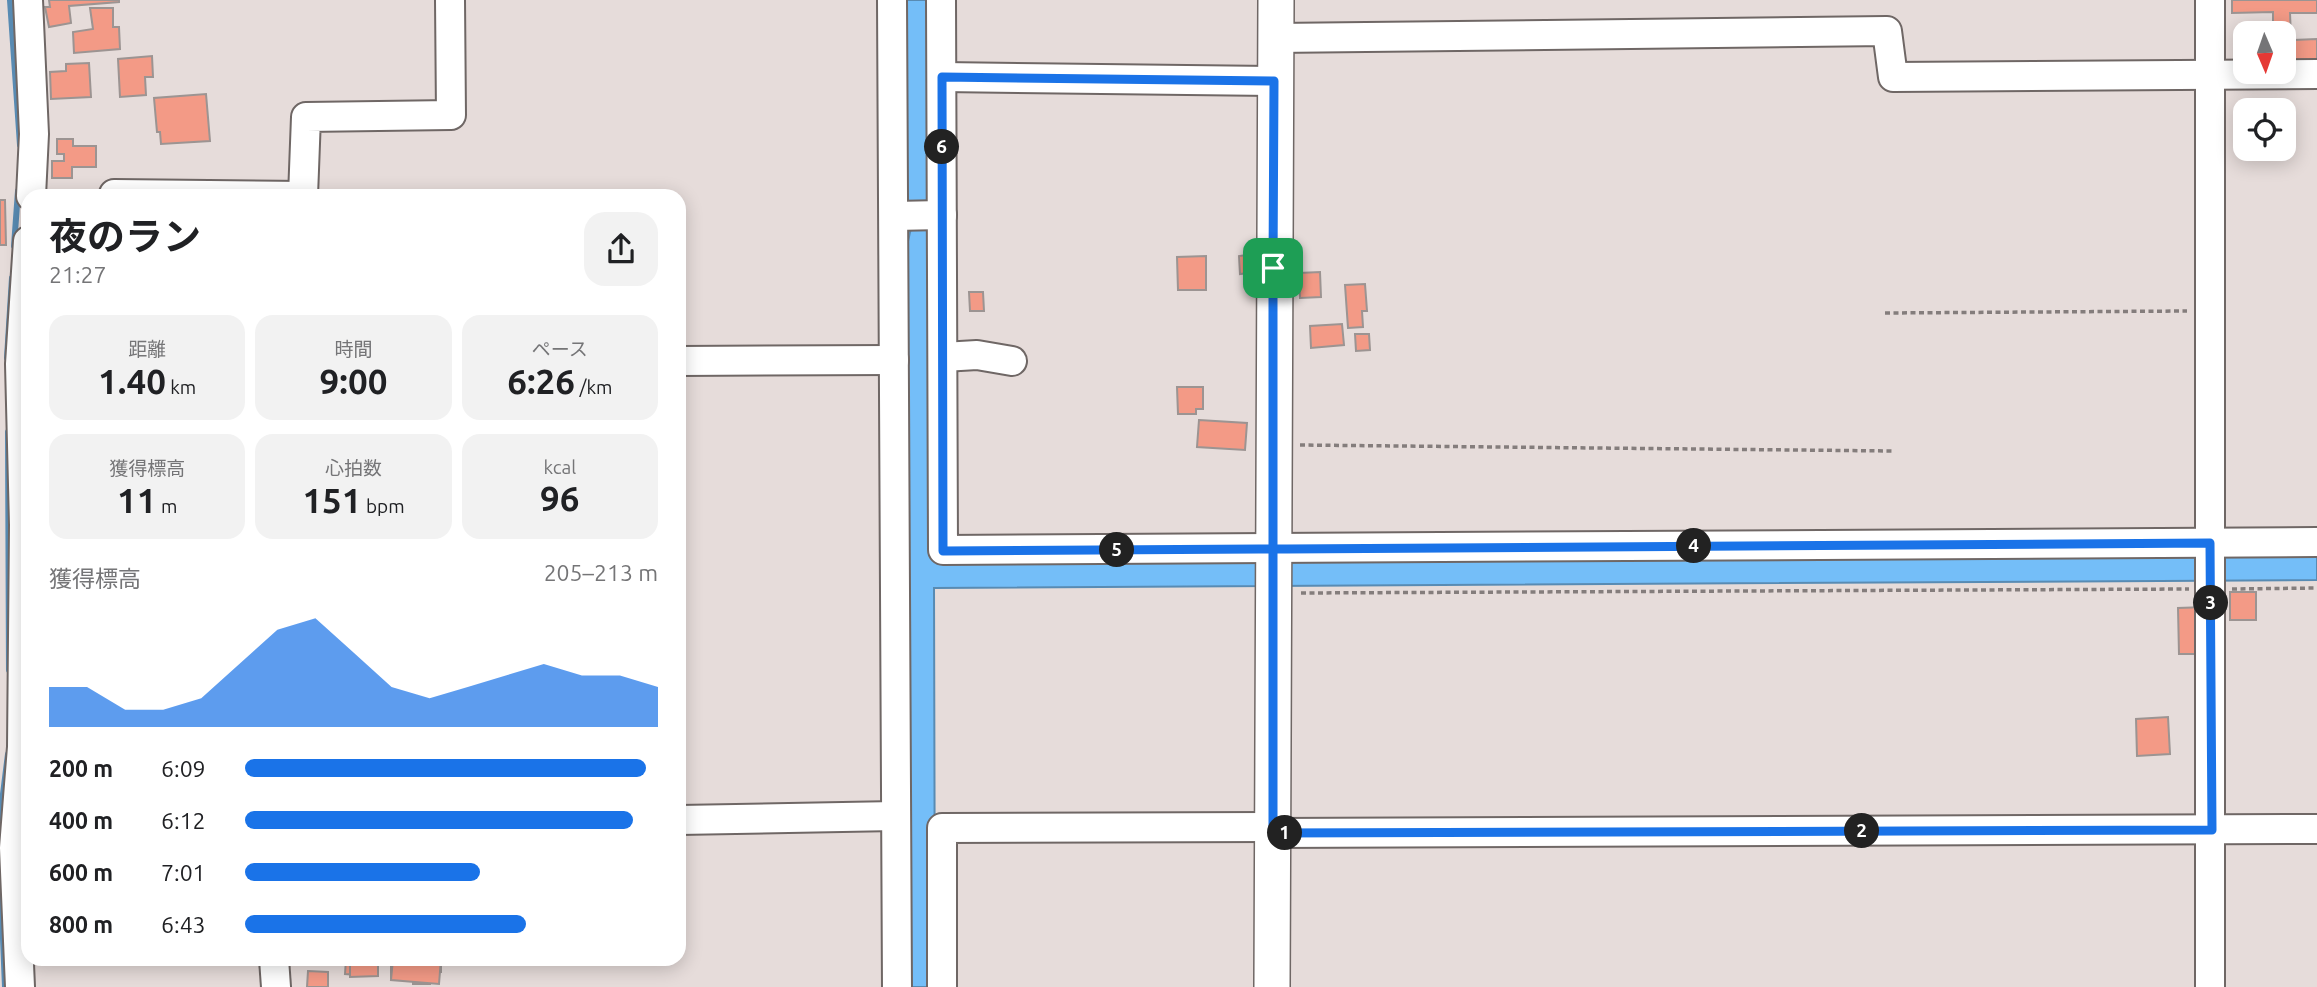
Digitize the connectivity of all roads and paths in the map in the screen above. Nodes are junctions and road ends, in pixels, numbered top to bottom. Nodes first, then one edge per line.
1 (27, 0) edge
2 (450, 0) edge
3 (892, 0) edge
4 (942, 0) edge
5 (1276, 0) edge
6 (2210, 0) edge
7 (1275, 38) junction
8 (2317, 74) edge
9 (2210, 75) junction
10 (942, 77) junction
11 (1274, 81) junction
12 (31, 189) edge
13 (303, 189) edge
14 (918, 216) junction
15 (2210, 311) junction
16 (1885, 313) dead end
17 (21, 349) edge
18 (943, 357) junction
19 (894, 359) junction
20 (686, 361) edge
21 (1012, 361) dead end
22 (18, 431) edge
23 (1288, 445) dead end
24 (1894, 451) dead end
25 (2317, 542) edge
26 (2210, 547) junction
27 (1277, 572) junction
28 (2211, 586) junction
29 (2317, 588) edge
30 (21, 668) edge
31 (21, 760) edge
32 (896, 816) junction
33 (686, 820) edge
34 (2317, 829) edge
35 (1273, 830) junction
36 (2212, 830) junction
37 (21, 909) edge
38 (21, 966) edge
39 (274, 966) edge
40 (20, 987) edge
41 (276, 987) edge
42 (897, 987) edge
43 (942, 987) edge
44 (1272, 987) edge
45 (2210, 987) edge

1 - 12 street
2 - 13 street
3 - 14 street
4 - 10 street
5 - 7 main road
6 - 9 street
7 - 9 street
7 - 11 main road
8 - 9 street
9 - 15 street
10 - 11 street
10 - 14 street
11 - 27 main road
14 - 18 street
14 - 19 street
15 - 16 path
15 - 26 street
17 - 22 street
18 - 21 street
18 - 27 street
19 - 20 street
19 - 32 street
22 - 30 street
23 - 24 path
25 - 26 street
26 - 27 street
26 - 28 street
27 - 28 path
27 - 35 main road
28 - 29 path
28 - 36 street
31 - 37 street
32 - 33 street
32 - 42 street
34 - 36 street
35 - 36 street
35 - 43 street
35 - 44 main road
36 - 45 street
38 - 40 street
39 - 41 street

